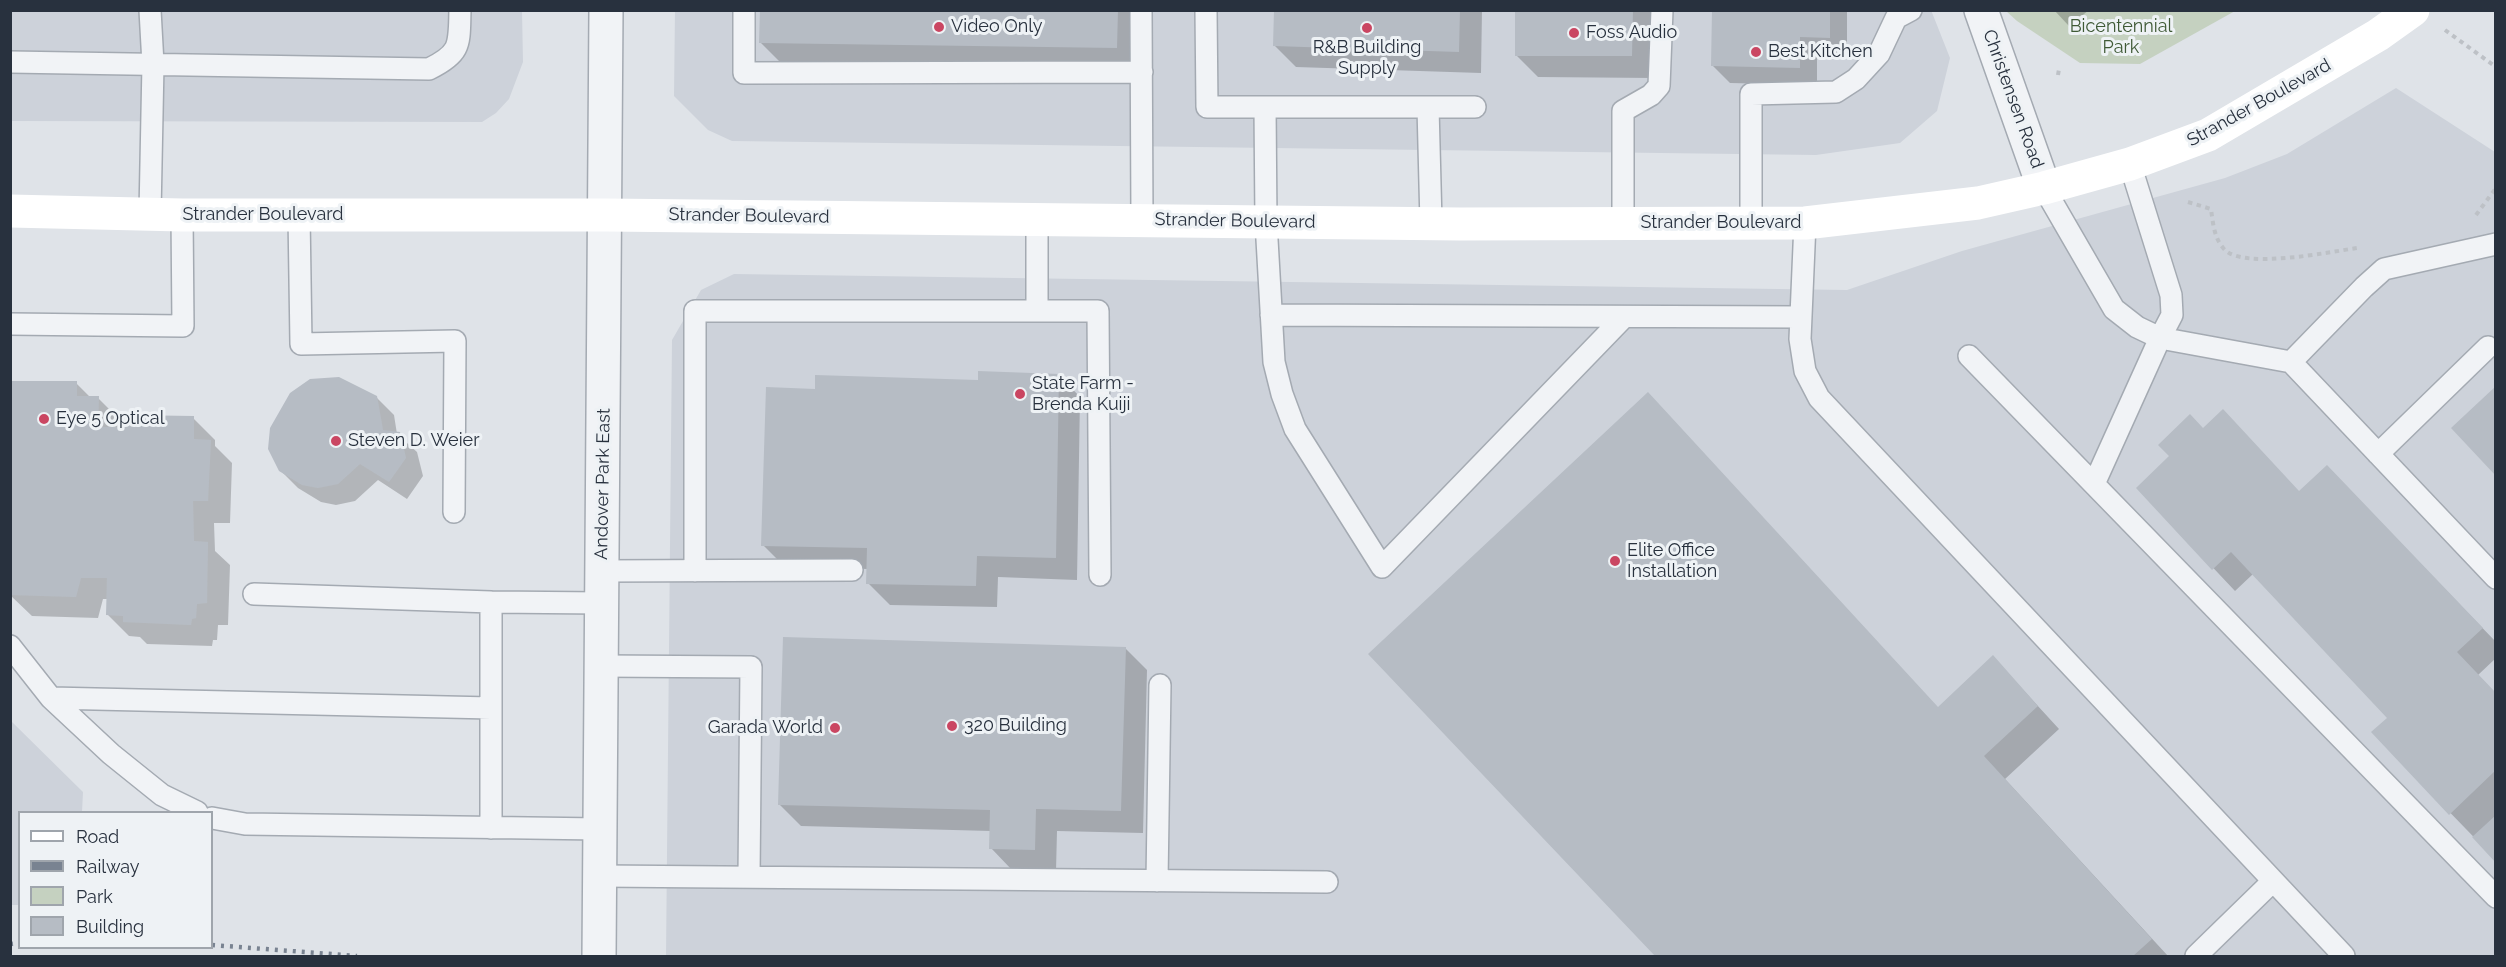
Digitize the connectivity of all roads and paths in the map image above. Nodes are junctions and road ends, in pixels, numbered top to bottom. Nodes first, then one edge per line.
1 (150, 10) edge
2 (460, 10) edge
3 (606, 10) edge
4 (744, 10) edge
5 (1142, 10) edge
6 (1206, 10) edge
7 (1662, 10) edge
8 (1911, 10) edge
9 (1981, 10) edge
10 (2414, 10) edge
11 (2460, 41) dead end
12 (10, 62) edge
13 (153, 64) junction
14 (2496, 67) edge
15 (2060, 69) dead end
16 (1142, 72) junction
17 (2058, 75) dead end
18 (1265, 107) junction
19 (1428, 107) junction
20 (1475, 107) dead end
21 (2130, 164) junction
22 (2044, 188) junction
23 (2496, 188) edge
24 (2188, 202) dead end
25 (10, 211) edge
26 (150, 213) junction
27 (182, 215) junction
28 (299, 215) junction
29 (606, 215) junction
30 (2475, 216) dead end
31 (1037, 219) junction
32 (1142, 220) junction
33 (1266, 222) junction
34 (1431, 223) junction
35 (1751, 223) junction
36 (1805, 223) junction
37 (1623, 224) junction
38 (2496, 244) edge
39 (2366, 247) dead end
40 (1037, 311) junction
41 (1271, 315) junction
42 (1624, 317) junction
43 (1801, 317) junction
44 (10, 324) edge
45 (2160, 338) junction
46 (2488, 347) dead end
47 (1969, 356) dead end
48 (2291, 362) junction
49 (2378, 454) junction
50 (2094, 484) junction
51 (454, 512) dead end
52 (852, 570) dead end
53 (602, 571) junction
54 (695, 571) junction
55 (1100, 575) dead end
56 (2496, 578) edge
57 (254, 594) dead end
58 (491, 602) junction
59 (602, 603) junction
60 (10, 646) edge
61 (602, 666) junction
62 (1160, 685) dead end
63 (51, 698) junction
64 (491, 708) junction
65 (193, 811) edge
66 (213, 818) edge
67 (491, 828) junction
68 (600, 829) junction
69 (600, 876) junction
70 (749, 877) junction
71 (1157, 881) junction
72 (2273, 881) junction
73 (1327, 882) dead end
74 (2496, 897) edge
75 (599, 957) edge
76 (2196, 957) edge
77 (2344, 957) edge

1 - 13 lane
2 - 13 lane
3 - 29 street, Andover Park East
4 - 16 lane
5 - 16 lane
6 - 18 lane
7 - 37 lane
8 - 35 lane
9 - 22 street, Christensen Road
10 - 21 main road, Strander Boulevard
11 - 14 path
12 - 13 lane
13 - 26 lane
15 - 17 path
16 - 32 lane
18 - 19 lane
18 - 33 lane
19 - 20 lane
19 - 34 lane
21 - 22 main road, Strander Boulevard
21 - 45 lane
22 - 36 main road, Strander Boulevard
22 - 45 lane
23 - 30 path
24 - 39 path
25 - 26 main road, Strander Boulevard
26 - 27 main road, Strander Boulevard
27 - 28 main road, Strander Boulevard
27 - 44 lane
28 - 29 main road, Strander Boulevard
28 - 51 lane
29 - 31 main road, Strander Boulevard
29 - 53 street, Andover Park East
31 - 32 main road, Strander Boulevard
31 - 40 lane
32 - 33 main road, Strander Boulevard
33 - 34 main road, Strander Boulevard
33 - 41 lane
34 - 37 main road, Strander Boulevard
35 - 36 main road, Strander Boulevard
35 - 37 main road, Strander Boulevard
36 - 43 lane
38 - 48 lane
40 - 54 lane
40 - 55 lane
41 - 42 lane
41 - 42 lane
42 - 43 lane
43 - 72 lane
45 - 48 lane
45 - 50 lane
46 - 49 lane
47 - 50 lane
48 - 49 lane
49 - 56 lane
50 - 74 lane
52 - 54 lane
53 - 54 lane
53 - 59 street, Andover Park East
57 - 58 lane
58 - 59 lane
58 - 64 lane
59 - 61 street, Andover Park East
60 - 63 lane
61 - 68 street, Andover Park East
61 - 70 lane
62 - 71 lane
63 - 64 lane
63 - 65 lane
64 - 67 lane
66 - 67 lane
67 - 68 lane
68 - 69 street, Andover Park East
69 - 70 lane
69 - 75 street, Andover Park East
70 - 71 lane
71 - 73 lane
72 - 76 lane
72 - 77 lane

